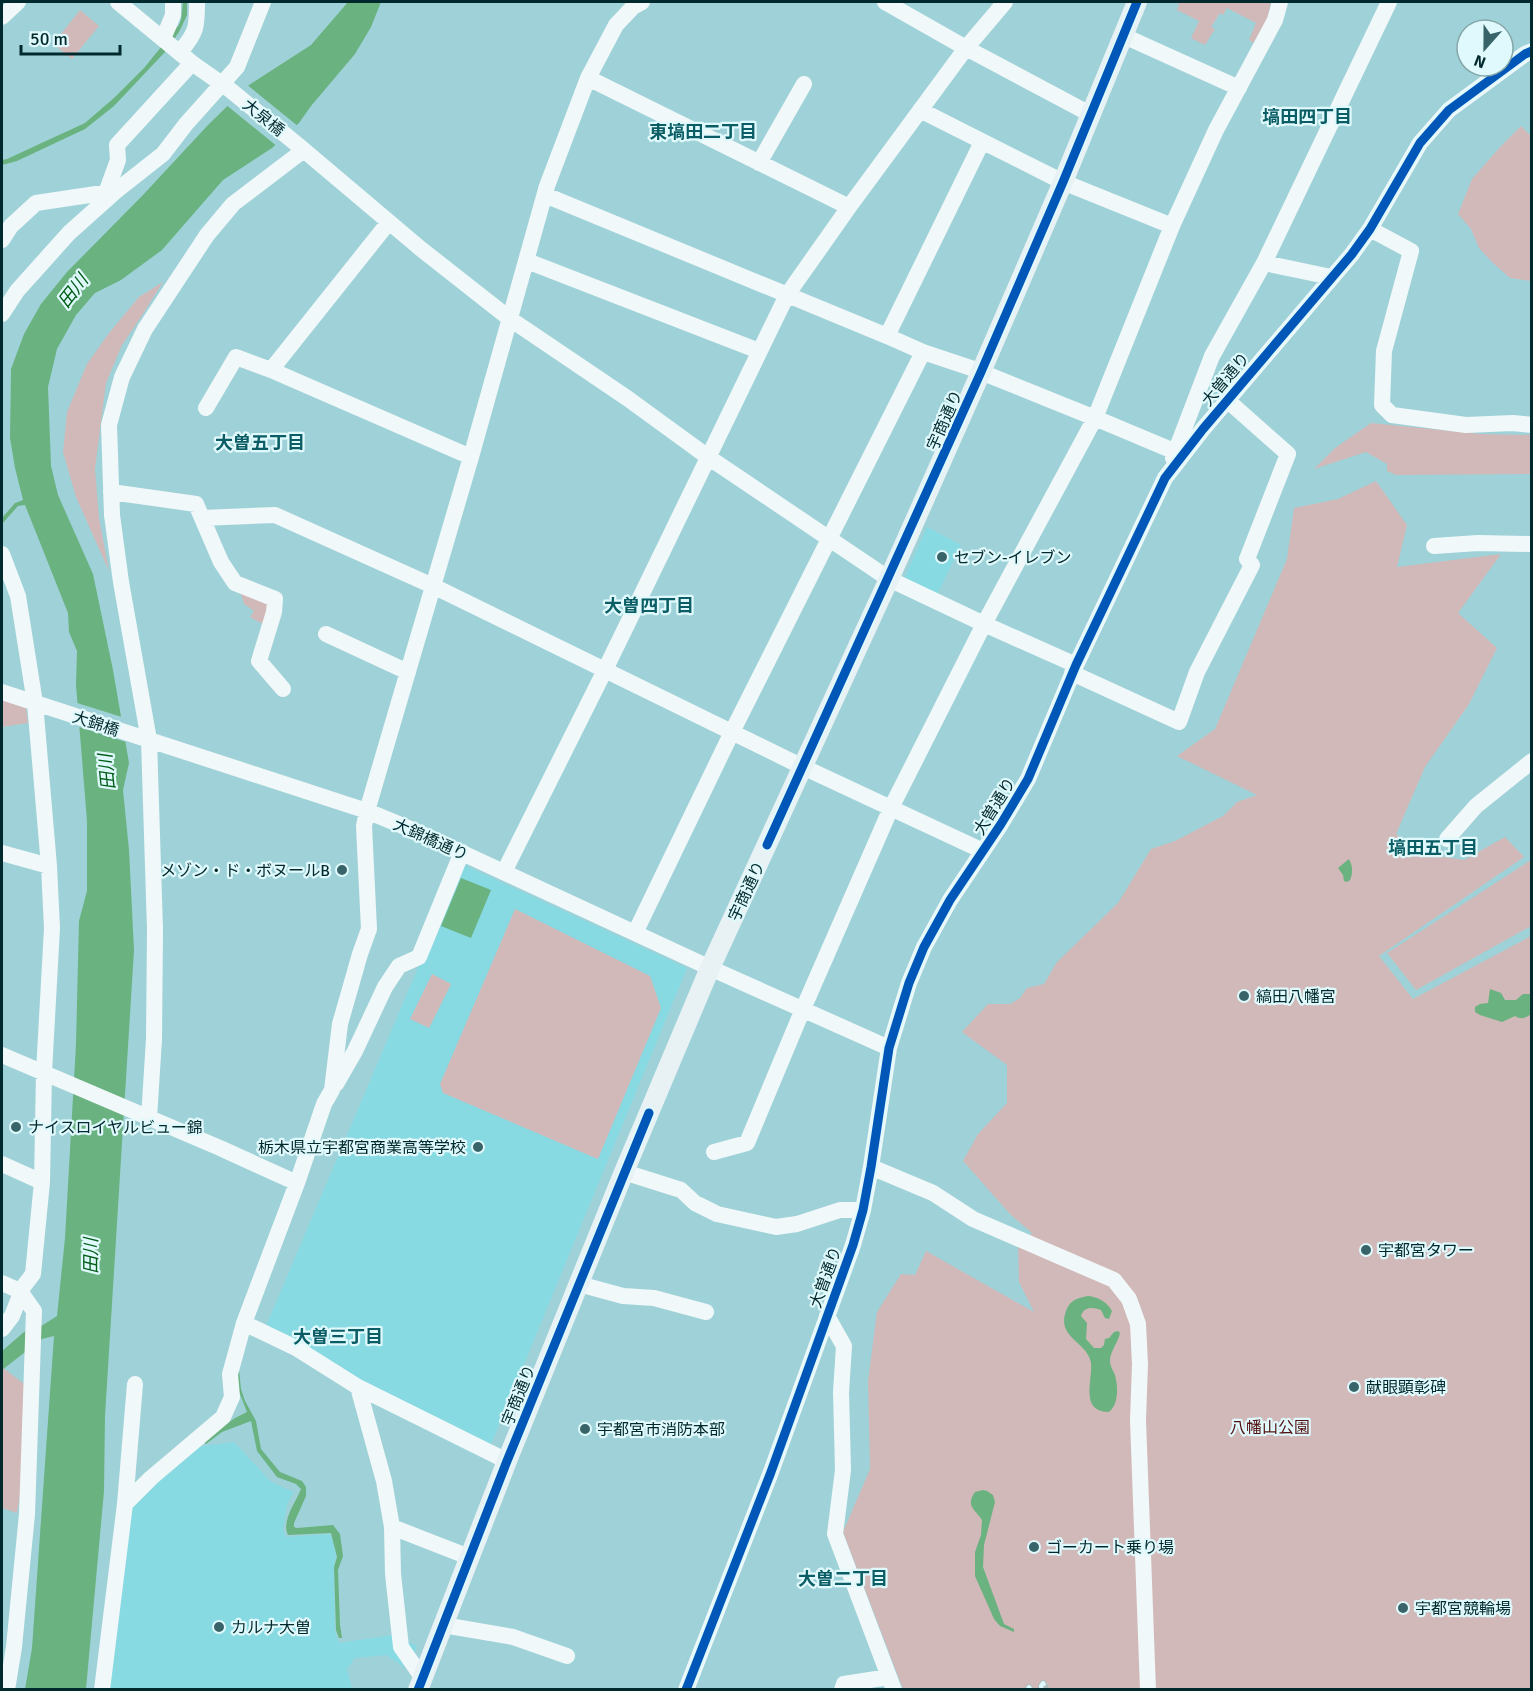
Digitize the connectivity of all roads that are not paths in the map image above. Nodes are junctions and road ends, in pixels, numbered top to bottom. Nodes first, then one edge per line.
1 (18, 2) edge
2 (118, 2) edge
3 (173, 2) edge
4 (197, 2) edge
5 (263, 2) edge
6 (642, 2) edge
7 (885, 2) edge
8 (1005, 2) edge
9 (1137, 2) edge
10 (1281, 2) edge
11 (1389, 2) edge
12 (2, 17) edge
13 (1124, 36) junction
14 (163, 39) junction
15 (966, 48) junction
16 (1532, 51) edge
17 (186, 58) junction
18 (588, 78) junction
19 (804, 84) dead end
20 (225, 87) junction
21 (1239, 88) junction
22 (920, 110) junction
23 (1090, 114) junction
24 (982, 142) junction
25 (301, 148) junction
26 (759, 163) junction
27 (1063, 182) junction
28 (111, 192) junction
29 (545, 195) junction
30 (849, 207) junction
31 (389, 222) junction
32 (1172, 226) junction
33 (1370, 229) junction
34 (2, 240) edge
35 (527, 261) junction
36 (1264, 263) junction
37 (1331, 277) junction
38 (787, 295) junction
39 (2, 314) edge
40 (510, 319) junction
41 (887, 336) junction
42 (759, 351) junction
43 (923, 352) junction
44 (271, 370) junction
45 (981, 372) junction
46 (1227, 400) junction
47 (206, 408) dead end
48 (1095, 418) junction
49 (1532, 425) edge
50 (1176, 452) junction
51 (471, 457) junction
52 (708, 458) junction
53 (1165, 478) junction
54 (111, 492) junction
55 (202, 518) junction
56 (830, 539) junction
57 (1532, 544) edge
58 (1434, 546) dead end
59 (2, 554) edge
60 (889, 579) junction
61 (433, 586) junction
62 (984, 624) junction
63 (326, 634) dead end
64 (1074, 669) junction
65 (605, 670) junction
66 (408, 672) junction
67 (284, 689) dead end
68 (2, 692) edge
69 (43, 706) junction
70 (732, 732) junction
71 (145, 739) junction
72 (1532, 761) edge
73 (803, 766) junction
74 (891, 808) junction
75 (366, 812) junction
76 (1447, 839) dead end
77 (983, 850) junction
78 (462, 852) junction
79 (2, 853) edge
80 (49, 866) junction
81 (504, 872) junction
82 (635, 933) junction
83 (710, 968) junction
84 (803, 1009) junction
85 (889, 1048) junction
86 (2, 1054) edge
87 (48, 1074) junction
88 (333, 1090) junction
89 (143, 1116) junction
90 (714, 1152) dead end
91 (2, 1164) edge
92 (871, 1167) junction
93 (624, 1172) junction
94 (42, 1182) junction
95 (297, 1183) junction
96 (863, 1209) junction
97 (2, 1282) edge
98 (579, 1284) junction
99 (21, 1292) junction
100 (706, 1312) dead end
101 (827, 1316) junction
102 (244, 1323) junction
103 (2, 1329) edge
104 (135, 1384) dead end
105 (357, 1387) junction
106 (507, 1461) junction
107 (125, 1504) junction
108 (392, 1527) junction
109 (469, 1557) junction
110 (443, 1625) junction
111 (567, 1656) dead end
112 (420, 1683) edge
113 (891, 1683) edge
114 (7, 1689) edge
115 (102, 1689) edge
116 (686, 1689) edge
117 (842, 1689) edge
118 (1148, 1689) edge

1 - 12 street
2 - 14 street, 大泉橋
3 - 14 street
4 - 17 street
5 - 20 street
6 - 18 street
7 - 15 street
8 - 15 street
9 - 13 main road, 宇商通り
10 - 21 street
11 - 36 street
13 - 21 street
13 - 23 main road, 宇商通り
14 - 17 street, 大泉橋
15 - 22 street
15 - 23 street
16 - 33 street, 大曽通り
17 - 20 street, 大泉橋
17 - 28 street
18 - 26 street
18 - 29 street
19 - 26 street
20 - 25 street, 大泉橋
20 - 28 street
21 - 32 street
22 - 24 street
22 - 30 street
23 - 27 main road, 宇商通り
24 - 27 street
24 - 41 street
25 - 31 street, 大泉橋
25 - 54 street
26 - 30 street
27 - 32 street
27 - 45 main road, 宇商通り
28 - 34 street
28 - 39 street
29 - 35 street
29 - 38 street
30 - 38 street
31 - 40 street, 大泉橋
31 - 44 street
32 - 48 street
33 - 37 street, 大曽通り
33 - 49 street
35 - 40 street
35 - 42 street
36 - 37 street
36 - 50 street
37 - 46 street, 大曽通り
38 - 41 street
38 - 42 street
40 - 51 street
40 - 52 street, 大泉橋
41 - 43 street
42 - 52 street
43 - 45 street
43 - 56 street
44 - 47 street
44 - 51 street
45 - 48 street
45 - 60 main road, 宇商通り
46 - 53 street, 大曽通り
46 - 64 street, 大泉橋
48 - 50 street
48 - 62 street
50 - 53 street
51 - 61 street
52 - 56 street, 大泉橋
52 - 65 street
53 - 64 street, 大曽通り
54 - 55 street
54 - 71 street
55 - 61 street
55 - 67 street
56 - 60 street, 大泉橋
56 - 70 street
57 - 58 street
59 - 69 street
60 - 62 street, 大泉橋
60 - 73 main road, 宇商通り
61 - 65 street
61 - 66 street
62 - 64 street, 大泉橋
62 - 74 street
63 - 66 street
64 - 77 street, 大曽通り
65 - 70 street
65 - 81 street
66 - 75 street
68 - 69 street
69 - 71 street, 大錦橋
69 - 80 street
70 - 73 street
70 - 82 street
71 - 75 street, 大錦橋通り
71 - 89 street
72 - 76 street
73 - 74 street
73 - 83 main road, 宇商通り
74 - 77 street
74 - 84 street
75 - 78 street, 大錦橋通り
75 - 88 street
77 - 85 street, 大曽通り
78 - 81 street, 大錦橋通り
78 - 88 street
79 - 80 street
80 - 87 street
81 - 82 street, 大錦橋通り
82 - 83 street, 大錦橋通り
83 - 84 street, 大錦橋通り
83 - 93 main road, 宇商通り
84 - 85 street, 大錦橋通り
84 - 90 street
85 - 92 street, 大曽通り
86 - 87 street
87 - 89 street
87 - 94 street
88 - 95 street
89 - 95 street
91 - 94 street
92 - 96 street, 大曽通り
92 - 118 street
93 - 96 street
93 - 98 main road, 宇商通り
94 - 99 street
95 - 102 street
96 - 101 street, 大曽通り
97 - 99 street
98 - 100 street
98 - 106 main road, 宇商通り
99 - 103 street
99 - 114 street
101 - 113 street
101 - 116 street, 大曽通り
102 - 105 street
102 - 107 street
104 - 107 street
105 - 106 street
105 - 108 street
106 - 109 main road, 宇商通り
107 - 115 street
108 - 109 street
108 - 112 street
109 - 110 main road, 宇商通り
110 - 111 street
110 - 112 main road, 宇商通り
113 - 117 street

